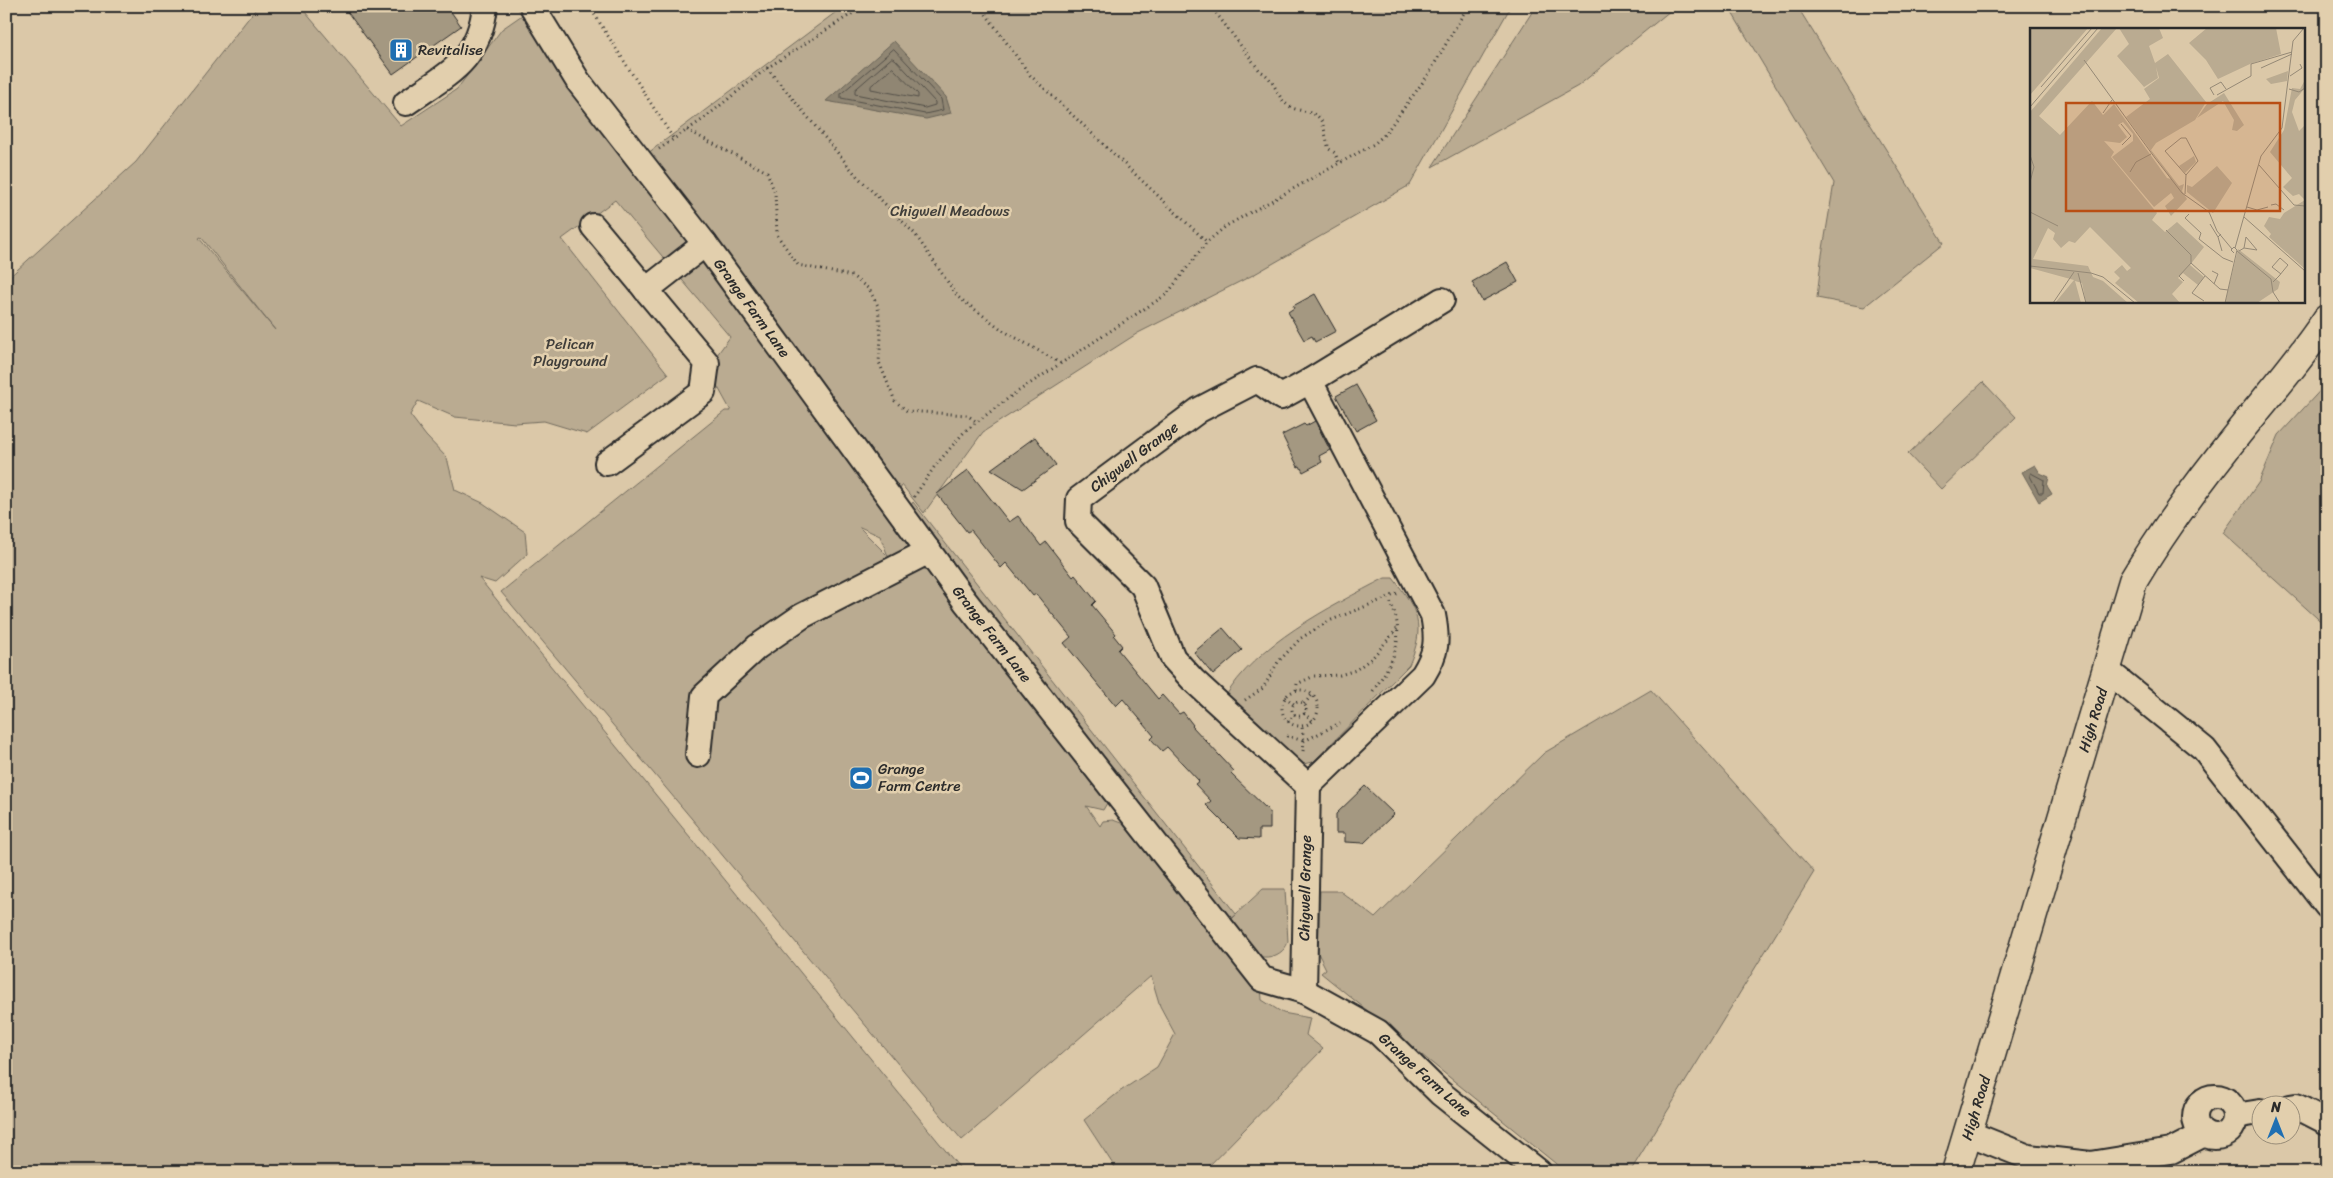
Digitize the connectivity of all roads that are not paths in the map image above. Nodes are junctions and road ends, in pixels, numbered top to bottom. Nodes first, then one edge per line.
1 (485, 6) edge
2 (532, 6) edge
3 (406, 102) dead end
4 (593, 226) dead end
5 (705, 244) junction
6 (646, 290) junction
7 (1442, 300) dead end
8 (2327, 318) edge
9 (1310, 381) junction
10 (607, 463) dead end
11 (929, 551) junction
12 (2108, 671) junction
13 (698, 755) dead end
14 (1308, 786) junction
15 (2327, 906) edge
16 (1304, 991) junction
17 (2300, 1108) edge
18 (2250, 1114) edge
19 (2235, 1116) junction
20 (2327, 1122) edge
21 (1968, 1134) junction
22 (2204, 1134) junction
23 (1539, 1172) edge
24 (1956, 1172) edge

1 - 3 street
2 - 5 street, Grange Farm Lane
4 - 6 street
5 - 6 street
5 - 11 street, Grange Farm Lane
6 - 10 street
7 - 9 street, Chigwell Grange
8 - 12 main road, High Road
9 - 14 street
9 - 14 street, Chigwell Grange
11 - 13 street
11 - 16 street, Grange Farm Lane
12 - 15 street
12 - 21 main road, High Road
14 - 16 street, Chigwell Grange
16 - 23 street, Grange Farm Lane
17 - 20 street
18 - 19 street
19 - 22 street
19 - 22 street
21 - 22 street
21 - 24 main road, High Road

